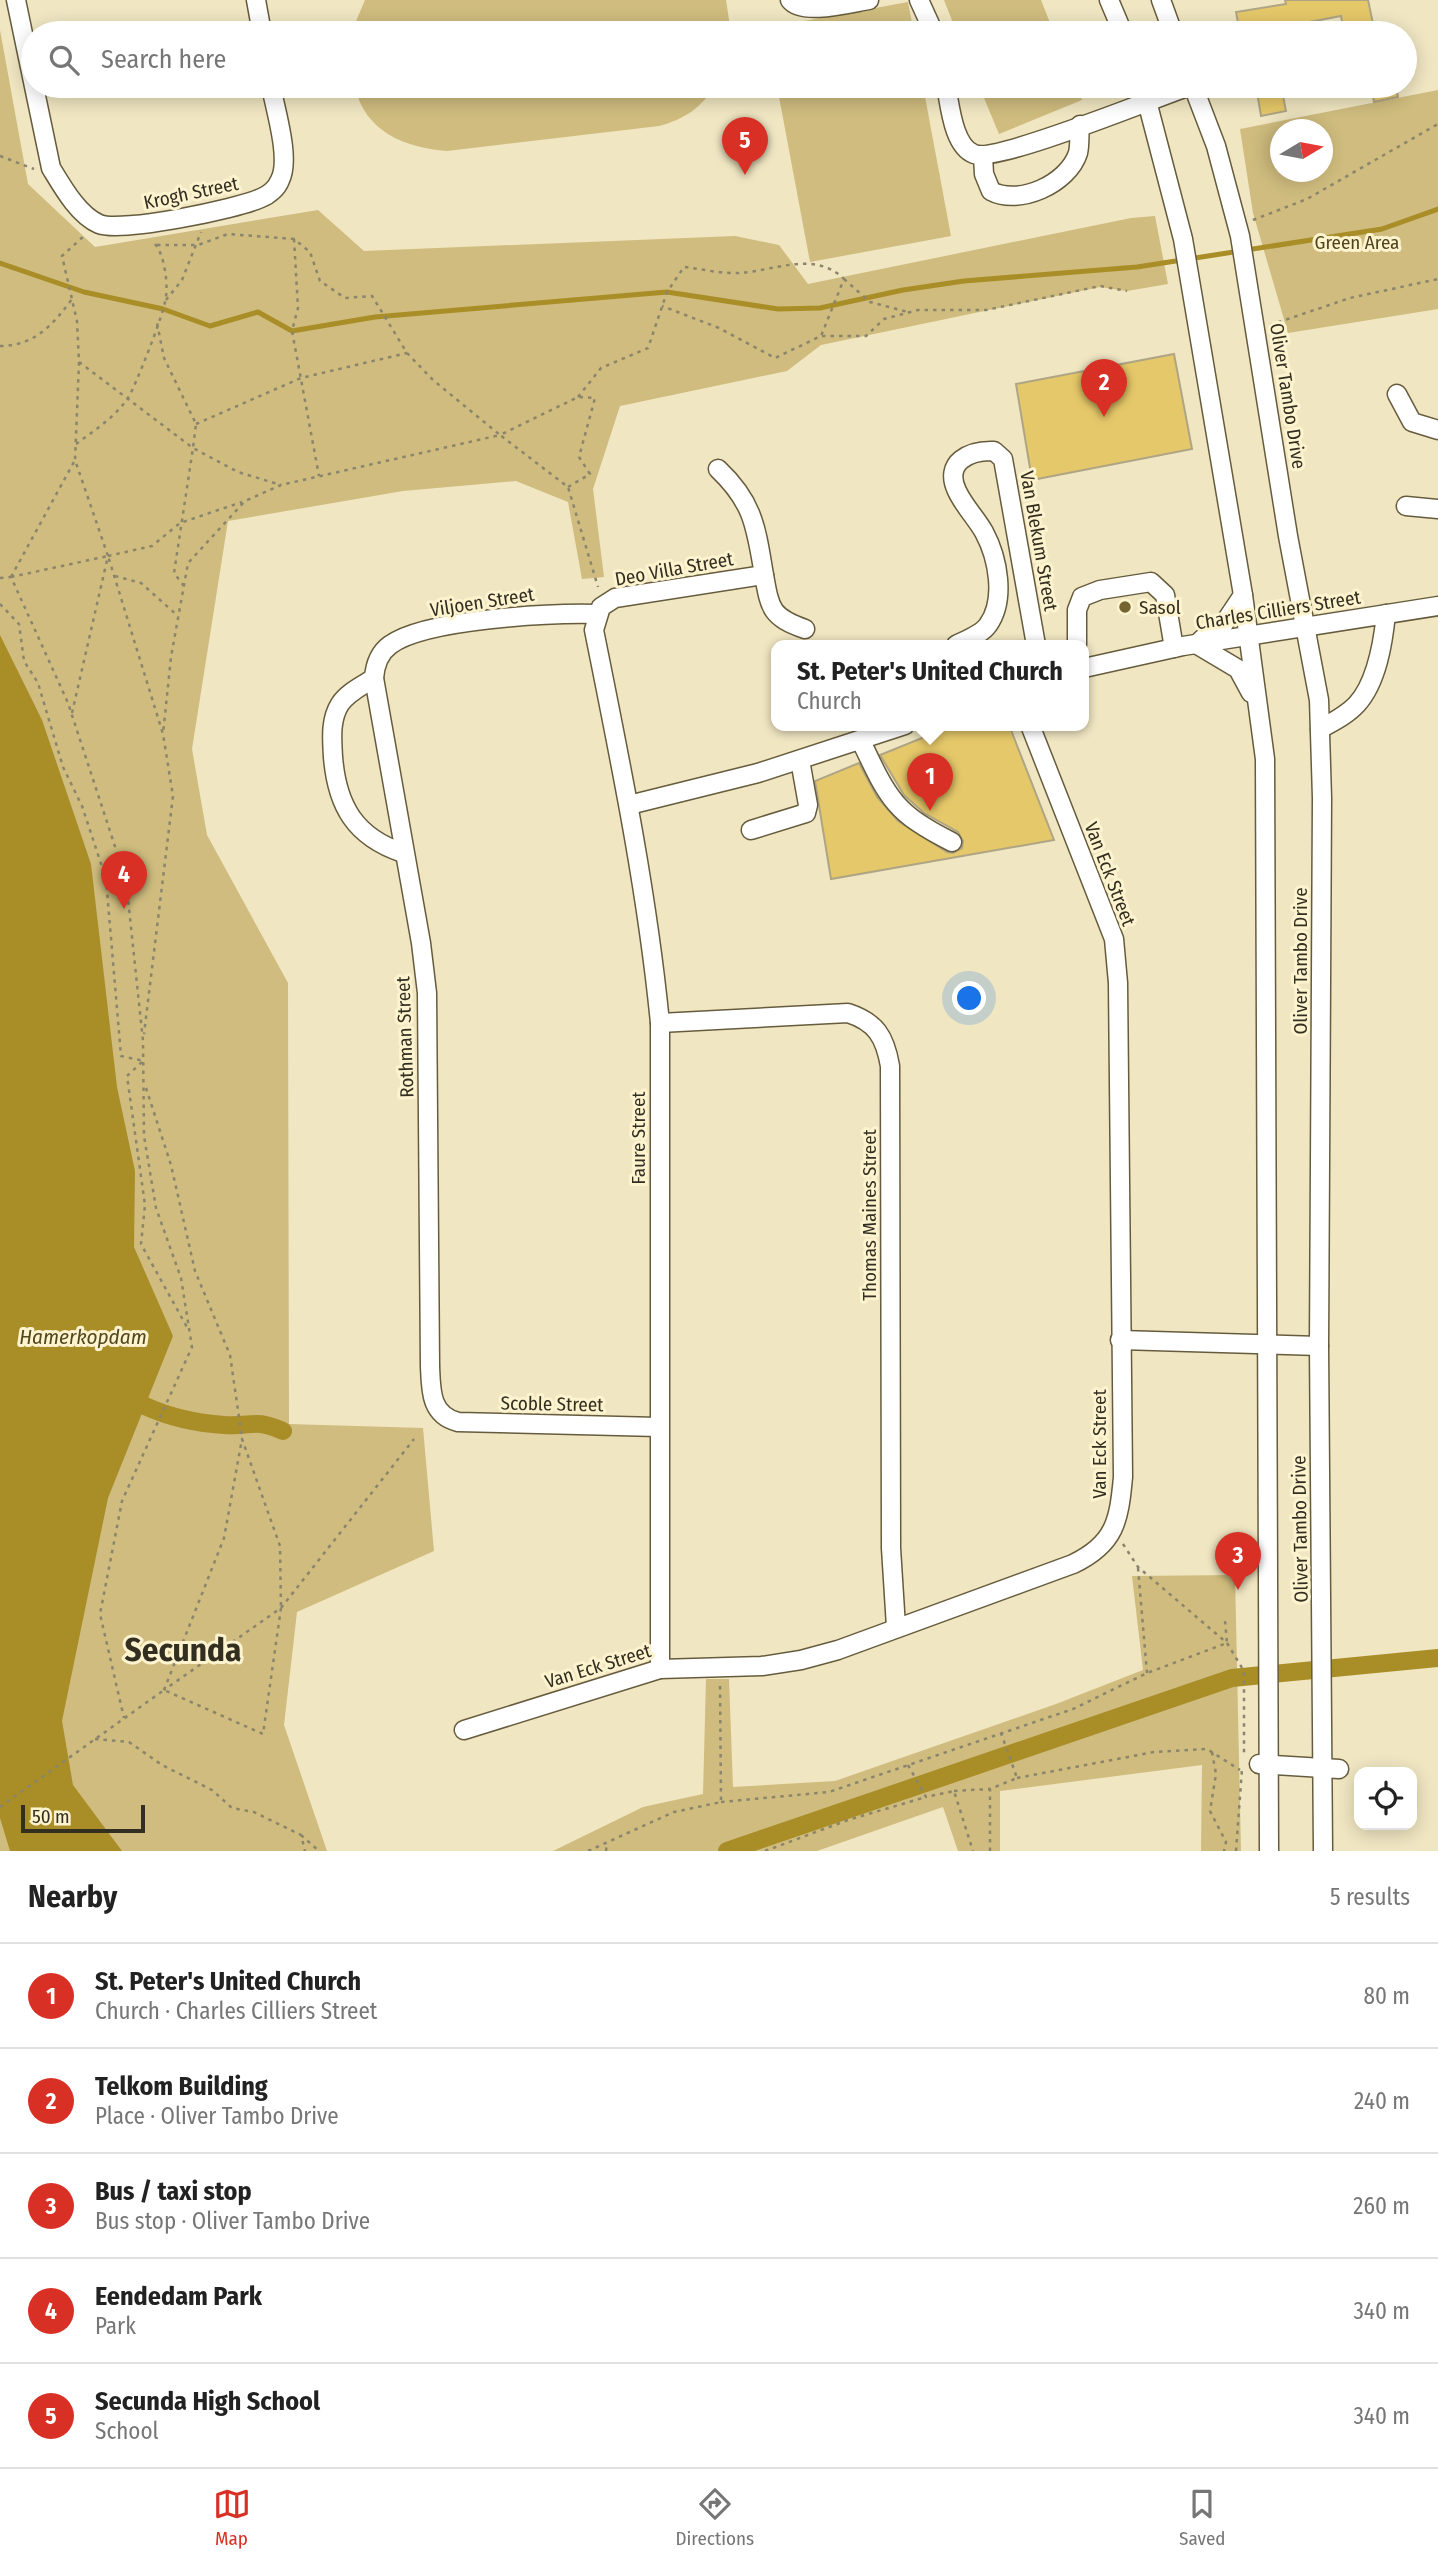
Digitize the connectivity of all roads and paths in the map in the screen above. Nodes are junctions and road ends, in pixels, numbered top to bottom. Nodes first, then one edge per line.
1 (16, 0) edge
2 (256, 0) edge
3 (790, 0) edge
4 (869, 0) edge
5 (919, 0) edge
6 (1109, 0) edge
7 (1161, 0) edge
8 (260, 21) edge
9 (929, 21) edge
10 (1118, 21) edge
11 (1169, 21) edge
12 (21, 24) edge
13 (36, 98) edge
14 (273, 98) edge
15 (949, 98) edge
16 (1135, 98) edge
17 (1146, 98) edge
18 (1197, 98) edge
19 (1438, 124) edge
20 (1080, 125) junction
21 (0, 156) edge
22 (983, 156) junction
23 (51, 168) junction
24 (207, 212) junction
25 (96, 223) junction
26 (134, 226) junction
27 (1238, 231) junction
28 (294, 239) junction
29 (157, 245) junction
30 (198, 245) junction
31 (844, 279) junction
32 (1438, 279) edge
33 (1126, 291) dead end
34 (72, 299) junction
35 (166, 301) junction
36 (662, 306) junction
37 (909, 312) junction
38 (157, 323) junction
39 (1256, 330) junction
40 (820, 336) junction
41 (0, 346) edge
42 (407, 353) junction
43 (79, 362) junction
44 (301, 378) junction
45 (1397, 394) dead end
46 (578, 397) junction
47 (128, 398) junction
48 (196, 424) junction
49 (1438, 430) edge
50 (500, 435) junction
51 (76, 444) junction
52 (193, 448) junction
53 (75, 460) junction
54 (718, 469) dead end
55 (318, 476) junction
56 (281, 485) junction
57 (568, 487) junction
58 (245, 501) junction
59 (1406, 506) dead end
60 (1438, 509) edge
61 (180, 523) junction
62 (108, 556) junction
63 (114, 575) junction
64 (764, 575) junction
65 (10, 577) junction
66 (0, 578) edge
67 (184, 586) junction
68 (1243, 596) junction
69 (0, 604) edge
70 (1438, 606) edge
71 (601, 608) junction
72 (1386, 614) junction
73 (178, 616) junction
74 (1307, 628) junction
75 (805, 629) dead end
76 (1247, 637) junction
77 (965, 640) edge
78 (1035, 640) edge
79 (1077, 640) edge
80 (1184, 646) junction
81 (380, 654) joint
82 (1089, 667) edge
83 (374, 678) junction
84 (72, 713) junction
85 (1260, 719) junction
86 (1320, 729) junction
87 (888, 731) edge
88 (1032, 731) edge
89 (163, 734) junction
90 (861, 741) junction
91 (800, 760) junction
92 (629, 805) junction
93 (751, 831) dead end
94 (952, 842) dead end
95 (403, 853) junction
96 (660, 1023) junction
97 (143, 1041) junction
98 (144, 1060) junction
99 (145, 1085) junction
100 (189, 1332) junction
101 (1120, 1340) junction
102 (1266, 1346) junction
103 (1319, 1346) junction
104 (447, 1419) joint
105 (658, 1427) junction
106 (242, 1439) junction
107 (414, 1439) dead end
108 (1113, 1530) junction
109 (1138, 1567) junction
110 (281, 1608) junction
111 (1225, 1621) dead end
112 (896, 1627) junction
113 (1227, 1643) junction
114 (719, 1666) junction
115 (660, 1669) junction
116 (1147, 1673) junction
117 (164, 1689) junction
118 (124, 1718) junction
119 (464, 1730) dead end
120 (1001, 1733) junction
121 (94, 1739) junction
122 (1212, 1752) junction
123 (908, 1765) junction
124 (1255, 1766) junction
125 (1331, 1769) junction
126 (1017, 1778) junction
127 (990, 1789) junction
128 (954, 1791) junction
129 (926, 1797) junction
130 (721, 1802) junction
131 (0, 1807) edge
132 (301, 1835) junction
133 (607, 1843) junction
134 (305, 1851) edge
135 (319, 1851) edge
136 (588, 1851) edge
137 (606, 1851) edge
138 (765, 1851) edge
139 (973, 1851) edge
140 (990, 1851) edge
141 (1224, 1851) edge
142 (1236, 1851) edge
143 (1269, 1851) edge
144 (1323, 1851) edge

1 - 12 street
2 - 8 street
3 - 4 street
5 - 9 street
6 - 10 street
7 - 11 street
13 - 23 street
14 - 24 street, Krogh Street
15 - 22 street
16 - 20 street
17 - 68 street, Oliver Tambo Drive
18 - 27 street, Oliver Tambo Drive
19 - 27 path
20 - 22 street
20 - 22 street
21 - 23 path
23 - 25 street
24 - 26 street, Krogh Street
24 - 30 path
25 - 26 street, Krogh Street
25 - 34 path
26 - 29 path
27 - 39 street, Oliver Tambo Drive
28 - 30 path
28 - 42 path
28 - 44 path
29 - 30 path
29 - 35 path
30 - 35 path
31 - 36 path
31 - 37 path
31 - 40 path
32 - 39 path
33 - 37 path
34 - 41 path
34 - 43 path
35 - 38 path
36 - 40 path
36 - 46 path
37 - 40 path
38 - 47 path
38 - 48 path
39 - 74 street, Oliver Tambo Drive
42 - 44 path
42 - 50 path
43 - 47 path
43 - 51 path
44 - 48 path
44 - 55 path
45 - 49 street
46 - 50 path
46 - 57 path
47 - 51 path
47 - 52 path
48 - 52 path
50 - 55 path
50 - 57 path
51 - 53 path
52 - 56 path
52 - 61 path
53 - 62 path
53 - 65 path
54 - 64 street, Deo Villa Street
55 - 56 path
56 - 58 path
57 - 71 path
58 - 61 path
58 - 67 path
59 - 60 street
61 - 62 path
61 - 67 path
62 - 63 path
62 - 65 path
62 - 84 path
63 - 73 path
63 - 89 path
64 - 71 street, Deo Villa Street
64 - 75 street, Deo Villa Street
65 - 66 path
65 - 84 path
67 - 73 path
68 - 76 street, Oliver Tambo Drive
68 - 80 street
69 - 98 path
70 - 72 street, Charles Cilliers Street
71 - 81 street, Viljoen Street
71 - 92 street, Faure Street
72 - 74 street, Charles Cilliers Street
72 - 86 street
73 - 89 path
74 - 76 street, Charles Cilliers Street
74 - 86 street, Oliver Tambo Drive
76 - 80 street, Charles Cilliers Street
76 - 85 street, Oliver Tambo Drive
77 - 78 street, Van Blekum Street
79 - 80 street
80 - 82 street, Charles Cilliers Street
80 - 85 street
81 - 83 street, Rothman Street
83 - 95 street, Rothman Street
83 - 95 street
84 - 97 path
85 - 102 street, Oliver Tambo Drive
86 - 103 street, Oliver Tambo Drive
87 - 90 street
88 - 101 street, Van Eck Street
89 - 97 path
90 - 91 street
90 - 94 street
91 - 92 street
91 - 93 street
92 - 96 street, Faure Street
95 - 104 street, Rothman Street
96 - 105 street, Faure Street
96 - 112 street, Thomas Maines Street
97 - 98 path
98 - 99 path
98 - 100 path
99 - 100 path
99 - 106 path
100 - 118 path
101 - 102 street
101 - 108 street, Van Eck Street
102 - 103 street
102 - 124 street, Oliver Tambo Drive
103 - 125 street, Oliver Tambo Drive
104 - 105 street, Scoble Street
105 - 115 street, Faure Street
106 - 110 path
106 - 117 path
107 - 110 path
108 - 109 path
108 - 112 street, Van Eck Street
109 - 113 path
109 - 116 path
110 - 117 path
110 - 117 path
111 - 113 path
112 - 114 street, Van Eck Street
113 - 116 path
113 - 124 path
114 - 115 street, Van Eck Street
114 - 130 path
115 - 119 street, Van Eck Street
116 - 120 path
117 - 118 path
118 - 121 path
120 - 123 path
120 - 126 path
121 - 131 path
121 - 132 path
122 - 124 path
122 - 126 path
122 - 141 path
123 - 129 path
123 - 130 path
124 - 125 street
124 - 142 path
124 - 143 street, Oliver Tambo Drive
125 - 144 street, Oliver Tambo Drive
126 - 127 path
127 - 128 path
127 - 140 path
128 - 129 path
128 - 139 path
129 - 138 path
130 - 133 path
132 - 134 path
132 - 135 path
133 - 136 path
133 - 137 path

